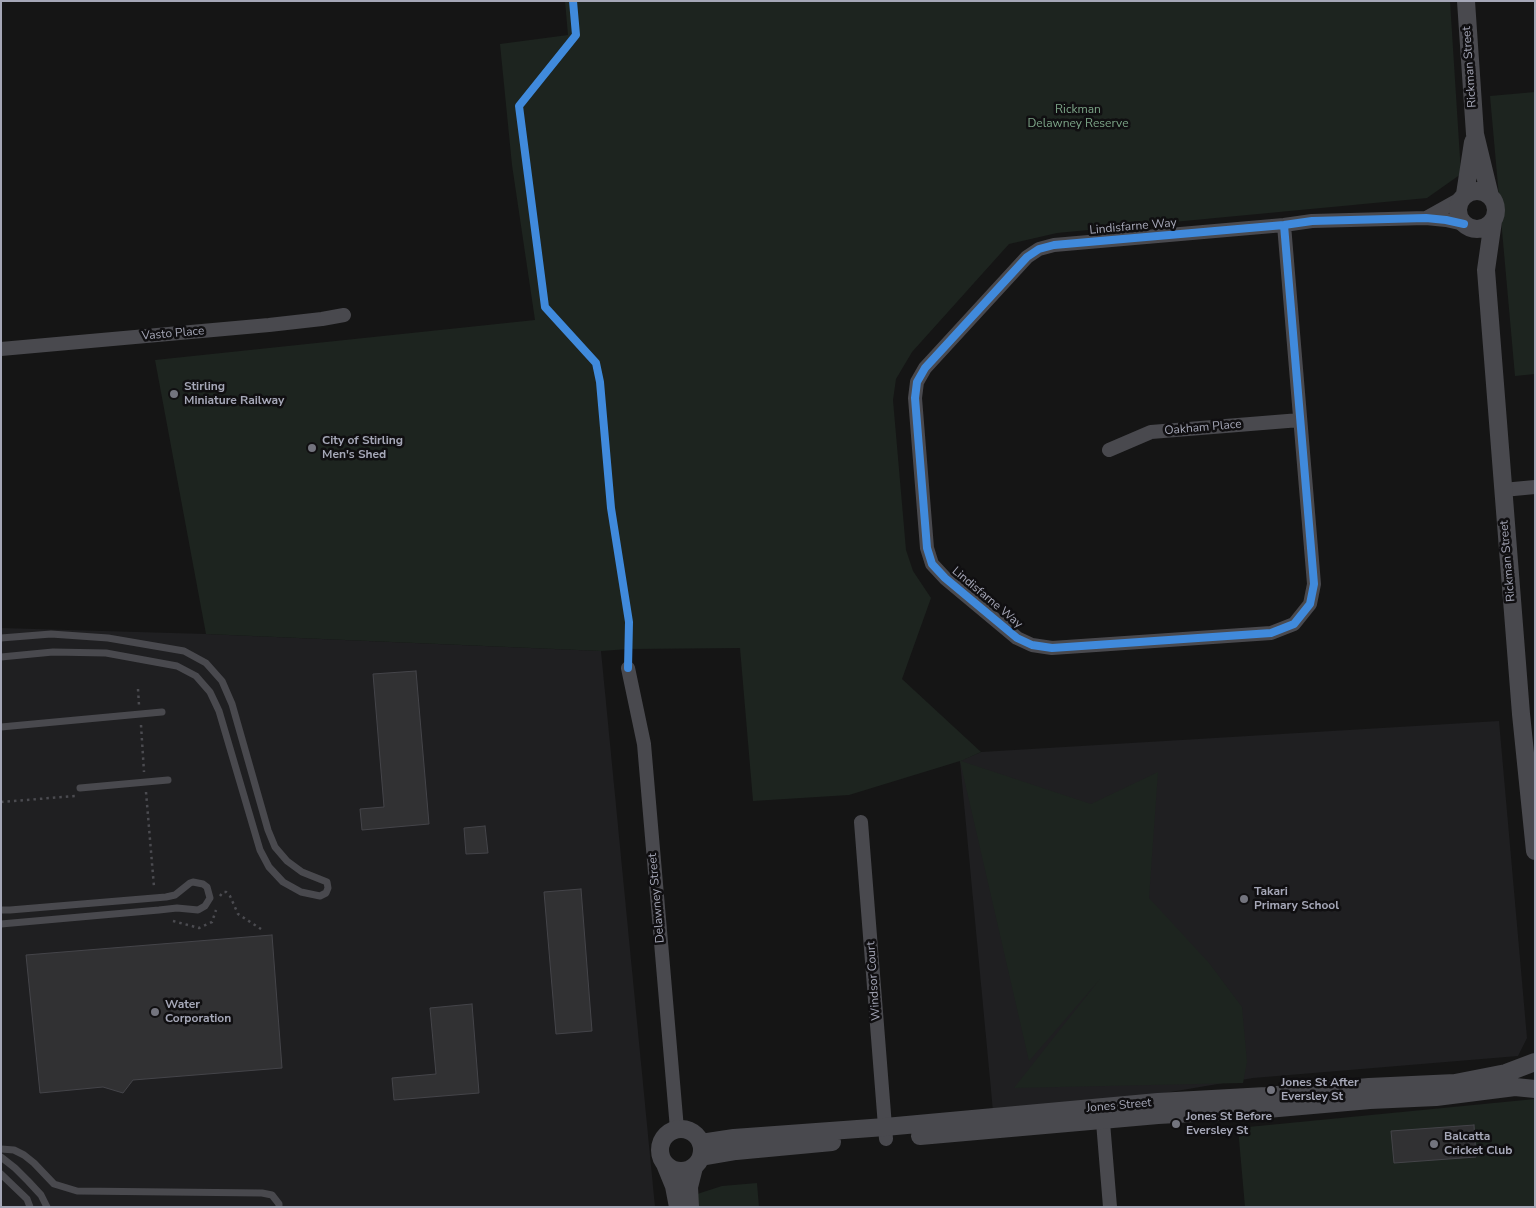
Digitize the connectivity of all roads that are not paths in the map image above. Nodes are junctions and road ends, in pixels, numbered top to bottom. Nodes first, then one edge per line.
1 (1466, 1) edge
2 (1475, 134) junction
3 (1463, 196) junction
4 (1490, 196) junction
5 (1426, 218) junction
6 (1493, 221) junction
7 (1284, 225) junction
8 (1466, 226) junction
9 (1486, 270) junction
10 (344, 315) dead end
11 (1, 349) edge
12 (1300, 420) junction
13 (1109, 450) dead end
14 (1535, 487) edge
15 (1503, 490) junction
16 (1, 638) edge
17 (1, 657) edge
18 (628, 668) dead end
19 (162, 712) dead end
20 (1, 727) edge
21 (168, 780) dead end
22 (80, 788) dead end
23 (861, 822) dead end
24 (1534, 828) edge
25 (1535, 851) edge
26 (1, 910) edge
27 (1, 924) edge
28 (1535, 1062) edge
29 (1535, 1066) edge
30 (1535, 1082) edge
31 (1535, 1089) edge
32 (1102, 1114) junction
33 (677, 1130) junction
34 (886, 1133) junction
35 (1, 1149) edge
36 (699, 1156) junction
37 (1, 1157) edge
38 (665, 1164) junction
39 (1, 1174) edge
40 (30, 1207) edge
41 (47, 1207) edge
42 (279, 1207) edge
43 (678, 1207) edge
44 (690, 1207) edge
45 (1110, 1207) edge

1 - 2 street, Rickman Street
2 - 3 street, Rickman Street
2 - 4 street, Rickman Street
3 - 4 street
3 - 5 street, Lindisfarne Way
3 - 8 street
4 - 6 street
5 - 7 street, Lindisfarne Way
5 - 8 street, Lindisfarne Way
6 - 8 street
6 - 9 street, Rickman Street
7 - 12 street, Lindisfarne Way
7 - 12 street, Lindisfarne Way
8 - 9 street, Rickman Street
9 - 15 street, Rickman Street
10 - 11 street, Vasto Place
12 - 13 street, Oakham Place
14 - 15 street
15 - 24 street, Rickman Street
16 - 17 lane
18 - 33 street, Delawney Street
19 - 20 lane
21 - 22 lane
23 - 34 street, Windsor Court
24 - 25 street, Rickman Street
26 - 27 lane
28 - 32 street, Jones Street
29 - 30 street
31 - 32 street, Jones Street
32 - 34 street, Jones Street
32 - 45 street
33 - 36 street
33 - 38 street
34 - 36 street, Jones Street
35 - 42 lane
36 - 38 street, Jones Street
36 - 44 street
37 - 41 lane
38 - 43 street
39 - 40 lane

